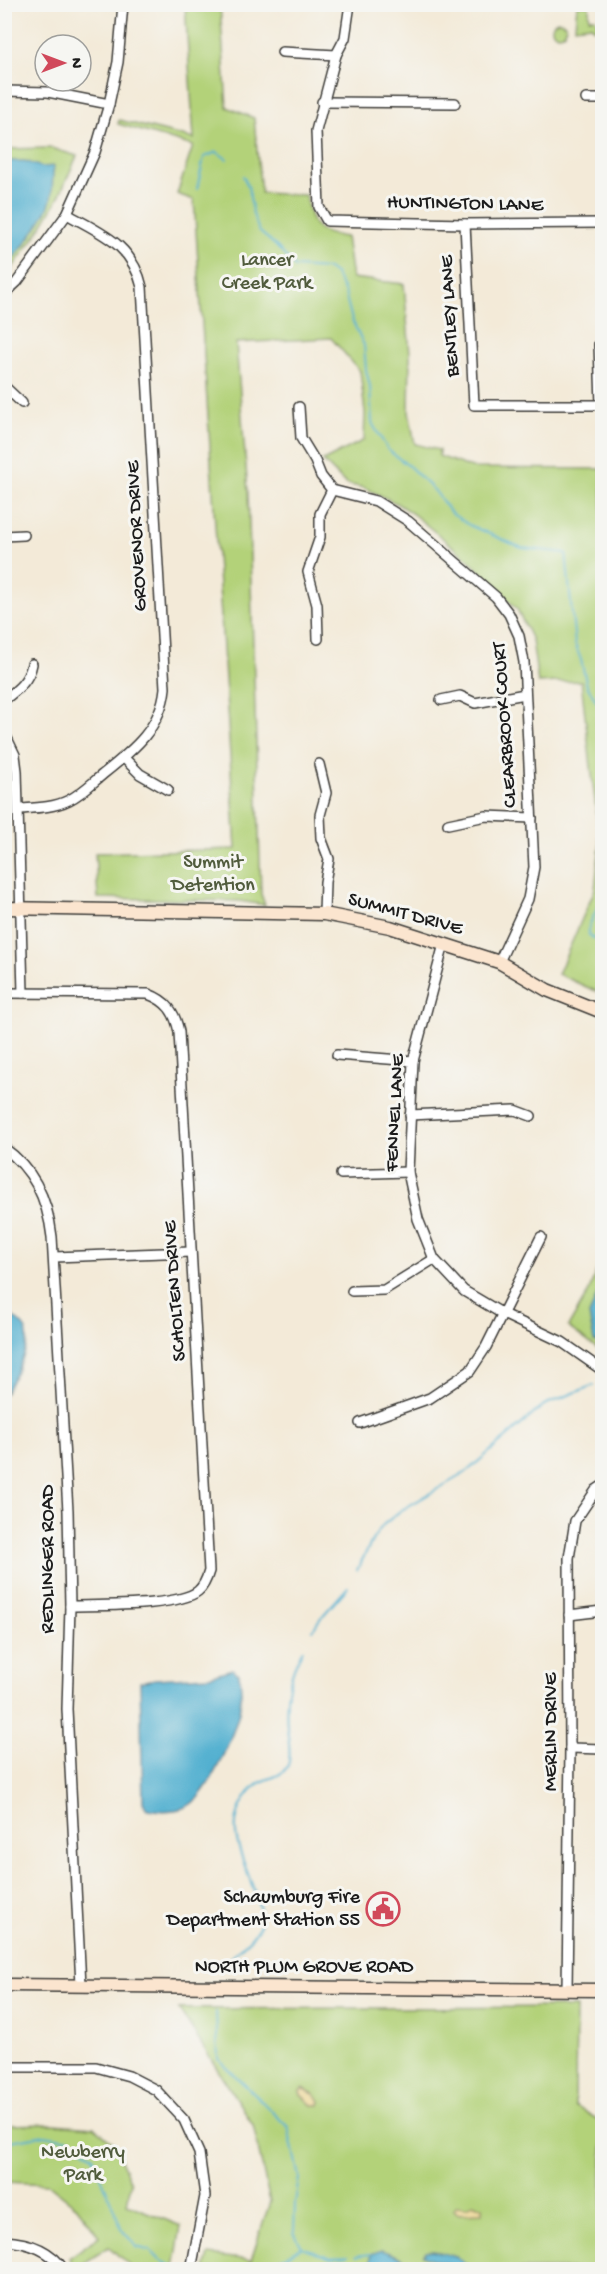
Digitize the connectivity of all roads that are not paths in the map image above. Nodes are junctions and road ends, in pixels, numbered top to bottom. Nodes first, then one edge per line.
1 (123, 4) edge
2 (350, 4) edge
3 (282, 52) dead end
4 (336, 55) junction
5 (4, 91) edge
6 (586, 99) dead end
7 (603, 99) edge
8 (322, 102) junction
9 (455, 103) dead end
10 (109, 105) junction
11 (67, 214) junction
12 (465, 224) junction
13 (603, 224) edge
14 (4, 294) edge
15 (599, 344) dead end
16 (4, 386) edge
17 (22, 403) dead end
18 (602, 405) edge
19 (299, 407) dead end
20 (332, 490) junction
21 (24, 535) dead end
22 (4, 536) edge
23 (318, 639) dead end
24 (32, 664) dead end
25 (525, 694) junction
26 (4, 700) edge
27 (441, 700) dead end
28 (4, 732) edge
29 (124, 758) junction
30 (320, 764) dead end
31 (168, 790) dead end
32 (19, 809) junction
33 (532, 818) junction
34 (448, 824) dead end
35 (4, 908) edge
36 (21, 909) junction
37 (324, 914) junction
38 (444, 944) junction
39 (499, 962) junction
40 (4, 993) edge
41 (23, 993) junction
42 (603, 1012) edge
43 (337, 1055) dead end
44 (413, 1061) junction
45 (410, 1114) junction
46 (531, 1116) dead end
47 (4, 1148) edge
48 (408, 1172) junction
49 (340, 1174) dead end
50 (541, 1237) dead end
51 (190, 1252) junction
52 (54, 1257) junction
53 (435, 1259) junction
54 (352, 1292) dead end
55 (503, 1314) junction
56 (603, 1370) edge
57 (360, 1423) dead end
58 (603, 1486) edge
59 (70, 1606) junction
60 (603, 1611) edge
61 (569, 1615) junction
62 (570, 1749) junction
63 (603, 1749) edge
64 (4, 1985) edge
65 (81, 1985) junction
66 (567, 1990) junction
67 (603, 1990) edge
68 (4, 2067) edge
69 (4, 2241) edge
70 (64, 2270) edge
71 (191, 2270) edge

1 - 10 street
2 - 4 street
3 - 4 street
4 - 8 street
5 - 10 street
6 - 7 street
8 - 9 street
8 - 12 street, HUNTINGTON LANE
10 - 11 street
11 - 14 street
11 - 29 street, GROVENOR DRIVE
12 - 13 street, HUNTINGTON LANE
12 - 18 street, BENTLEY LANE
15 - 18 street
16 - 17 street
19 - 20 street
20 - 23 street
20 - 25 street, CLEARBROOK COURT
21 - 22 street
24 - 26 street
25 - 27 street
25 - 33 street, CLEARBROOK COURT
28 - 32 street
29 - 31 street
29 - 32 street, GROVENOR DRIVE
30 - 37 street
32 - 36 street
33 - 34 street
33 - 39 street, CLEARBROOK COURT
35 - 36 street, SUMMIT DRIVE
36 - 37 street, SUMMIT DRIVE
36 - 41 street
37 - 38 street, SUMMIT DRIVE
38 - 39 street, SUMMIT DRIVE
38 - 44 street, FENNEL LANE
39 - 42 street, SUMMIT DRIVE
40 - 41 street, SCHOLTEN DRIVE
41 - 51 street, SCHOLTEN DRIVE
43 - 44 street
44 - 45 street, FENNEL LANE
45 - 46 street
45 - 48 street, FENNEL LANE
47 - 52 street, REDLINGER ROAD
48 - 49 street
48 - 53 street, FENNEL LANE
50 - 55 street
51 - 52 street
51 - 59 street, SCHOLTEN DRIVE
52 - 59 street, REDLINGER ROAD
53 - 54 street
53 - 55 street, FENNEL LANE
55 - 56 street, FENNEL LANE
55 - 57 street
58 - 61 street, MERLIN DRIVE
59 - 65 street, REDLINGER ROAD
60 - 61 street
61 - 62 street, MERLIN DRIVE
62 - 63 street
62 - 66 street, MERLIN DRIVE
64 - 65 street, NORTH PLUM GROVE ROAD
65 - 66 street, NORTH PLUM GROVE ROAD
66 - 67 street, NORTH PLUM GROVE ROAD
68 - 71 street
69 - 70 street

